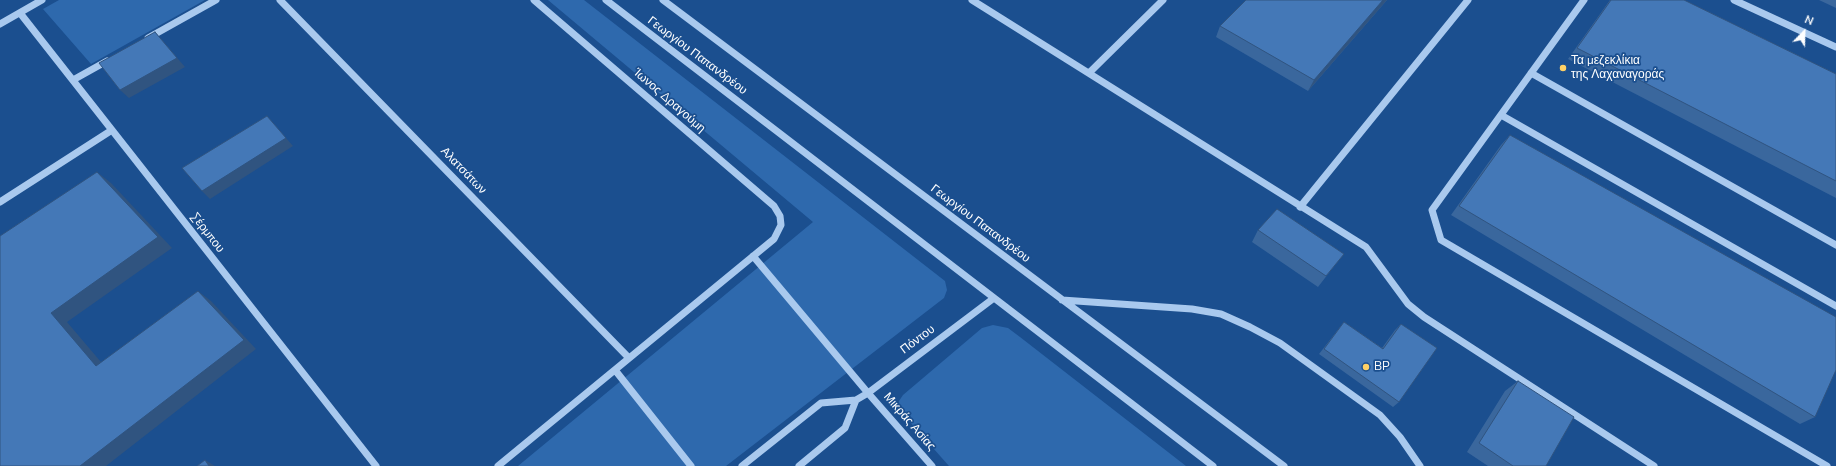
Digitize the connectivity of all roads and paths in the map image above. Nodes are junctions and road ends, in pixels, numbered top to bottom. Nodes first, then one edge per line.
1 (42, 0) edge
2 (216, 0) edge
3 (280, 0) edge
4 (534, 0) edge
5 (606, 0) edge
6 (663, 0) edge
7 (972, 0) edge
8 (1163, 0) edge
9 (1468, 0) edge
10 (1584, 0) edge
11 (1734, 0) edge
12 (20, 13) junction
13 (0, 24) edge
14 (141, 42) edge
15 (1836, 48) edge
16 (114, 57) edge
17 (1088, 73) junction
18 (1531, 73) junction
19 (73, 80) junction
20 (1501, 115) junction
21 (112, 130) junction
22 (0, 202) edge
23 (1300, 207) junction
24 (1836, 245) edge
25 (753, 256) junction
26 (994, 298) junction
27 (1062, 300) junction
28 (1836, 306) edge
29 (629, 358) junction
30 (615, 370) junction
31 (868, 393) junction
32 (856, 400) junction
33 (376, 466) edge
34 (498, 466) edge
35 (691, 466) edge
36 (742, 466) edge
37 (799, 466) edge
38 (932, 466) edge
39 (1213, 466) edge
40 (1284, 466) edge
41 (1420, 466) edge
42 (1654, 466) edge
43 (1827, 466) edge

1 - 12 street
2 - 14 street
3 - 29 street, Αλατσάτων
4 - 25 street, Ίωνος Δραγούμη
5 - 26 street, Γεωργίου Παπανδρέου
6 - 27 street, Γεωργίου Παπανδρέου
7 - 17 street
8 - 17 street
9 - 23 street
10 - 18 street
11 - 15 street
12 - 13 street
12 - 19 street, Σέρμπου
16 - 19 street
17 - 23 street
18 - 20 street
18 - 24 street
19 - 21 street, Σέρμπου
20 - 28 street
20 - 43 street
21 - 22 street
21 - 33 street, Σέρμπου
23 - 42 street
25 - 29 street
25 - 31 street, Μικράς Ασίας
26 - 31 street, Πόντου
26 - 39 street, Γεωργίου Παπανδρέου
27 - 40 street, Γεωργίου Παπανδρέου
27 - 41 street
29 - 30 street
30 - 34 street
30 - 35 street
31 - 32 street, Πόντου
31 - 38 street, Μικράς Ασίας
32 - 36 street, Πόντου
32 - 37 street

